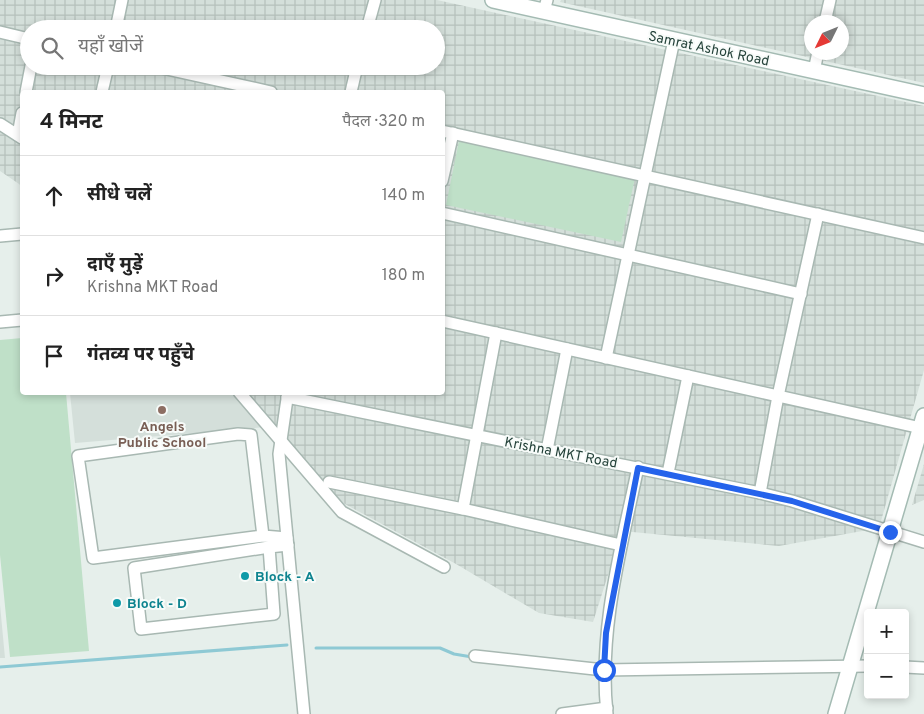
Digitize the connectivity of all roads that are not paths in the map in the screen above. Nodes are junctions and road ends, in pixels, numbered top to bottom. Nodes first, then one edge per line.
1 (122, 0) edge
2 (375, 0) edge
3 (494, 0) edge
4 (830, 0) edge
5 (545, 6) edge
6 (827, 15) edge
7 (118, 20) edge
8 (369, 20) edge
9 (0, 32) edge
10 (20, 36) edge
11 (674, 40) junction
12 (816, 60) edge
13 (814, 71) junction
14 (29, 75) edge
15 (106, 75) edge
16 (194, 75) edge
17 (356, 75) edge
18 (26, 90) edge
19 (102, 90) edge
20 (262, 90) edge
21 (352, 90) edge
22 (924, 95) edge
23 (0, 124) edge
24 (448, 132) edge
25 (20, 136) edge
26 (445, 156) edge
27 (644, 176) junction
28 (445, 214) edge
29 (818, 214) junction
30 (20, 234) edge
31 (0, 236) edge
32 (924, 238) edge
33 (628, 255) junction
34 (801, 294) junction
35 (20, 320) edge
36 (0, 322) edge
37 (445, 322) edge
38 (496, 333) junction
39 (567, 349) junction
40 (606, 358) junction
41 (688, 376) junction
42 (242, 395) edge
43 (287, 395) edge
44 (778, 396) junction
45 (922, 422) edge
46 (477, 435) junction
47 (280, 438) junction
48 (547, 450) junction
49 (638, 468) junction
50 (668, 473) junction
51 (329, 482) dead end
52 (760, 493) junction
53 (463, 509) junction
54 (890, 532) junction
55 (263, 536) junction
56 (288, 541) junction
57 (924, 542) edge
58 (621, 544) junction
59 (269, 547) junction
60 (444, 566) dead end
61 (475, 656) dead end
62 (852, 666) junction
63 (864, 666) edge
64 (909, 667) edge
65 (924, 668) edge
66 (604, 670) junction
67 (607, 711) edge
68 (304, 714) edge
69 (562, 714) edge
70 (836, 714) edge

1 - 7 street
2 - 8 street
3 - 5 street, Samrat Ashok Road
4 - 6 street
5 - 11 street, Samrat Ashok Road
9 - 10 street
11 - 13 street, Samrat Ashok Road
11 - 27 street
12 - 13 street
13 - 22 street, Samrat Ashok Road
14 - 18 street
15 - 19 street
16 - 20 street
17 - 21 street
23 - 25 street
24 - 26 street
24 - 27 street
27 - 29 street
27 - 33 street
28 - 33 street
29 - 32 street
29 - 34 street
30 - 31 street
33 - 34 street
33 - 40 street
34 - 44 street
35 - 36 street
37 - 38 street
38 - 39 street
38 - 46 street
39 - 40 street
39 - 48 street
40 - 41 street
41 - 44 street
41 - 50 street
42 - 47 street
43 - 46 street, Krishna MKT Road
43 - 47 street
44 - 45 street
44 - 52 street
45 - 54 street
46 - 48 street, Krishna MKT Road
46 - 53 street
47 - 56 street
47 - 60 street
48 - 49 street, Krishna MKT Road
49 - 50 street, Krishna MKT Road
49 - 58 street
50 - 52 street, Krishna MKT Road
51 - 53 street
52 - 54 street, Krishna MKT Road
53 - 58 street
54 - 57 street, Krishna MKT Road
54 - 62 street
55 - 55 street
55 - 56 street
56 - 59 street
56 - 68 street
58 - 66 street
59 - 59 street
61 - 66 street
62 - 63 street
62 - 66 street
62 - 70 street
64 - 65 street
66 - 67 street
67 - 69 street

